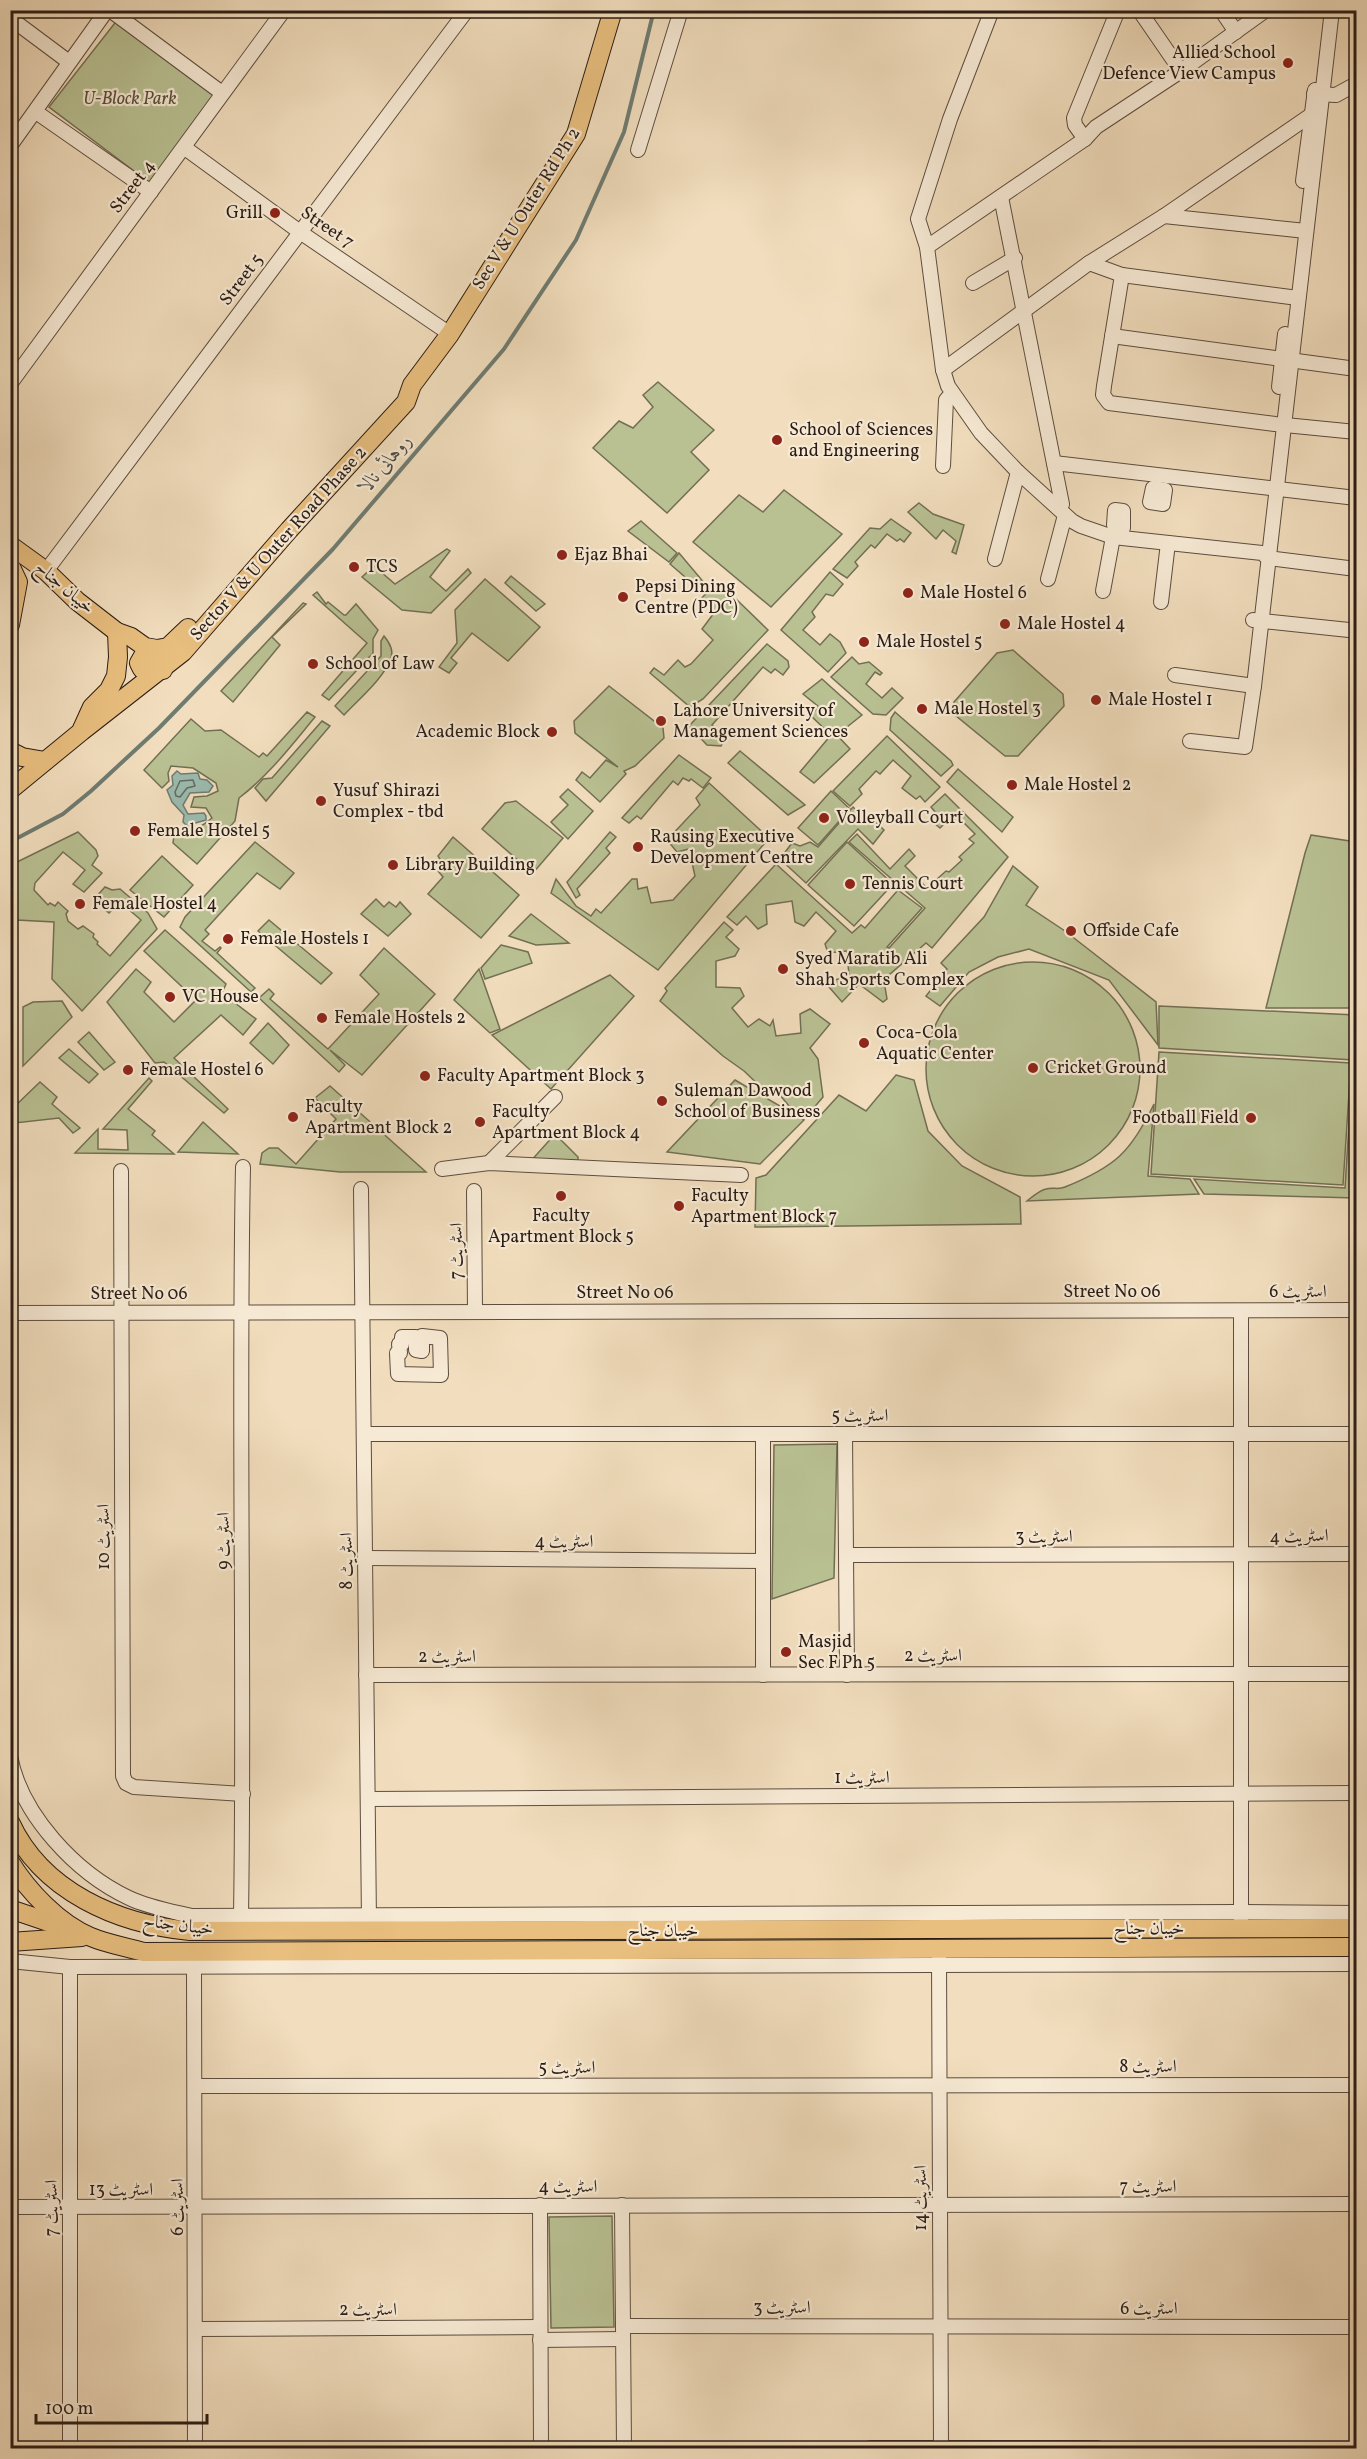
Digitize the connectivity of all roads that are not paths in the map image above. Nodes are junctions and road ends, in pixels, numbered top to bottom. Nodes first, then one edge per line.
1 (109, 10) edge
2 (284, 10) edge
3 (467, 10) edge
4 (613, 10) edge
5 (681, 10) edge
6 (992, 10) edge
7 (1118, 10) edge
8 (1139, 10) edge
9 (1221, 10) edge
10 (1266, 10) edge
11 (1324, 10) edge
12 (1332, 10) edge
13 (10, 18) edge
14 (1236, 32) junction
15 (69, 62) junction
16 (1181, 71) junction
17 (1356, 84) edge
18 (222, 93) junction
19 (1318, 94) junction
20 (36, 112) junction
21 (1316, 115) junction
22 (1085, 139) junction
23 (10, 146) edge
24 (185, 148) junction
25 (638, 150) dead end
26 (151, 192) junction
27 (1001, 197) junction
28 (1164, 216) junction
29 (1302, 230) junction
30 (300, 232) junction
31 (927, 247) junction
32 (1015, 258) junction
33 (1089, 262) junction
34 (1122, 275) junction
35 (973, 283) dead end
36 (1294, 297) junction
37 (1024, 312) junction
38 (450, 334) junction
39 (1112, 336) junction
40 (1287, 360) junction
41 (1356, 369) edge
42 (943, 370) junction
43 (10, 384) edge
44 (412, 385) junction
45 (952, 393) junction
46 (1279, 425) junction
47 (1356, 432) edge
48 (1054, 464) junction
49 (943, 466) dead end
50 (1018, 472) junction
51 (1273, 490) junction
52 (1356, 498) edge
53 (1061, 511) junction
54 (1113, 537) junction
55 (1168, 543) junction
56 (10, 545) edge
57 (1265, 556) junction
58 (995, 559) dead end
59 (10, 565) edge
60 (1356, 569) edge
61 (46, 571) junction
62 (1048, 579) dead end
63 (1103, 591) dead end
64 (1161, 602) dead end
65 (1257, 620) junction
66 (10, 625) edge
67 (1349, 630) dead end
68 (117, 632) junction
69 (173, 645) junction
70 (163, 670) junction
71 (1175, 675) dead end
72 (1250, 685) junction
73 (82, 731) junction
74 (1190, 741) dead end
75 (10, 752) edge
76 (45, 761) junction
77 (10, 790) edge
78 (555, 1097) dead end
79 (489, 1163) junction
80 (243, 1167) dead end
81 (442, 1169) dead end
82 (121, 1171) dead end
83 (741, 1175) dead end
84 (361, 1189) dead end
85 (474, 1191) dead end
86 (1356, 1310) edge
87 (240, 1311) junction
88 (363, 1311) junction
89 (1241, 1311) junction
90 (121, 1312) junction
91 (475, 1312) junction
92 (10, 1313) edge
93 (402, 1337) joint
94 (364, 1434) junction
95 (763, 1434) junction
96 (845, 1434) junction
97 (1241, 1434) junction
98 (1356, 1434) edge
99 (1356, 1554) edge
100 (846, 1555) junction
101 (1242, 1555) junction
102 (365, 1558) junction
103 (763, 1561) junction
104 (847, 1674) junction
105 (1242, 1674) junction
106 (1356, 1674) edge
107 (366, 1675) junction
108 (763, 1675) junction
109 (10, 1756) edge
110 (1356, 1793) edge
111 (243, 1794) junction
112 (1243, 1794) junction
113 (368, 1799) junction
114 (10, 1822) edge
115 (10, 1862) edge
116 (10, 1909) edge
117 (1356, 1913) edge
118 (241, 1915) junction
119 (1241, 1920) junction
120 (191, 1923) junction
121 (368, 1923) junction
122 (1356, 1928) edge
123 (90, 1937) junction
124 (10, 1942) edge
125 (1356, 1947) edge
126 (939, 1956) junction
127 (10, 1961) edge
128 (1356, 1964) edge
129 (194, 1966) junction
130 (70, 1967) junction
131 (939, 2085) junction
132 (1356, 2085) edge
133 (196, 2086) junction
134 (1356, 2204) edge
135 (540, 2205) junction
136 (622, 2205) junction
137 (939, 2206) junction
138 (10, 2207) edge
139 (70, 2208) junction
140 (196, 2208) junction
141 (1356, 2326) edge
142 (941, 2327) junction
143 (196, 2329) junction
144 (540, 2333) junction
145 (623, 2333) junction
146 (70, 2448) edge
147 (195, 2448) edge
148 (541, 2448) edge
149 (624, 2448) edge
150 (872, 2448) edge
151 (941, 2448) edge
152 (1097, 2448) edge

1 - 15 street
1 - 18 street
2 - 18 street, Street 4
3 - 30 street, Street 5
4 - 38 main road, Sec V & U Outer Rd Ph 2
5 - 25 street
6 - 31 street
7 - 22 street
8 - 16 street
9 - 14 street
10 - 14 street
11 - 19 street
12 - 19 street
13 - 15 street
14 - 16 street
15 - 20 street
16 - 22 street
17 - 19 street
18 - 24 street, Street 4
19 - 21 street
20 - 23 street
20 - 26 street
21 - 28 street
21 - 29 street
22 - 27 street
24 - 26 street, Street 4
24 - 30 street, Street 7
26 - 43 street, Street 4
27 - 31 street
27 - 32 street
28 - 29 street
28 - 33 street
29 - 36 street
30 - 38 street, Street 7
30 - 61 street, Street 5
31 - 42 street
32 - 35 street
32 - 37 street
33 - 34 street
33 - 37 street
34 - 36 street
34 - 39 street
36 - 40 street
37 - 42 street
37 - 48 street
38 - 44 main road, Sector V & U Outer Road Phase 2
39 - 40 street
39 - 46 street
40 - 41 street
40 - 46 street
42 - 45 street
44 - 69 main road
44 - 70 main road, Sector V & U Outer Road Phase 2
45 - 49 street
45 - 50 street
46 - 47 street
46 - 51 street
48 - 51 street
48 - 53 street
50 - 53 street
50 - 58 street
51 - 52 street
51 - 57 street
53 - 54 street
53 - 62 street
54 - 55 street
54 - 63 street
55 - 57 street
55 - 64 street
56 - 61 main road, خیبان جناح
57 - 60 street
57 - 65 street
59 - 66 main road, خیبان جناح
61 - 68 main road, خیبان جناح
65 - 67 street
65 - 72 street
68 - 69 main road, خیبان جناح
68 - 73 main road
69 - 70 main road
70 - 73 main road, Sector V & U Outer Road Phase 2
71 - 72 street
72 - 74 street
73 - 76 main road
75 - 76 main road
76 - 77 main road
78 - 79 street
79 - 81 street
79 - 83 street
80 - 87 street, اسٹریٹ 9
82 - 90 street, اسٹریٹ 10
84 - 88 street, اسٹریٹ 8
85 - 91 street, اسٹریٹ 7
86 - 89 street, اسٹریٹ 6
87 - 88 street, Street No 06
87 - 90 street, Street No 06
87 - 111 street, اسٹریٹ 9
88 - 91 street, Street No 06
88 - 94 street, اسٹریٹ 8
89 - 91 street, Street No 06
89 - 97 street
90 - 92 street, Street No 06
90 - 111 street, اسٹریٹ 10
93 - 93 street
94 - 95 street, اسٹریٹ 5
94 - 102 street, اسٹریٹ 8
95 - 96 street, اسٹریٹ 5
95 - 103 street
96 - 97 street, اسٹریٹ 5
96 - 100 street
97 - 98 street, اسٹریٹ 5
97 - 101 street
99 - 101 street, اسٹریٹ 4
100 - 101 street, اسٹریٹ 3
100 - 104 street
101 - 105 street
102 - 103 street, اسٹریٹ 4
102 - 107 street, اسٹریٹ 8
103 - 108 street
104 - 105 street, اسٹریٹ 2
104 - 108 street, اسٹریٹ 2
105 - 106 street, اسٹریٹ 2
105 - 112 street
107 - 108 street, اسٹریٹ 2
107 - 113 street, اسٹریٹ 8
109 - 120 street
110 - 112 street, اسٹریٹ 1
111 - 118 street, اسٹریٹ 9
112 - 113 street, اسٹریٹ 1
112 - 119 street
113 - 121 street, اسٹریٹ 8
114 - 120 main road, خیبان جناح
115 - 123 main road, خیبان جناح
116 - 123 main road
117 - 119 street
118 - 120 street
118 - 121 street
119 - 121 main road, خیبان جناح
119 - 122 main road, خیبان جناح
120 - 121 main road, خیبان جناح
123 - 124 main road
123 - 126 main road, خیبان جناح
125 - 126 main road, خیبان جناح
126 - 128 street
126 - 129 street
126 - 131 street, اسٹریٹ 14
127 - 130 street
129 - 130 street
129 - 133 street, اسٹریٹ 6
130 - 139 street, اسٹریٹ 7
131 - 132 street, اسٹریٹ 8
131 - 133 street, اسٹریٹ 5
131 - 137 street, اسٹریٹ 14
133 - 140 street, اسٹریٹ 6
134 - 137 street, اسٹریٹ 7
135 - 136 street, اسٹریٹ 4
135 - 140 street, اسٹریٹ 4
135 - 144 street
136 - 137 street, اسٹریٹ 4
136 - 145 street
137 - 142 street, اسٹریٹ 14
138 - 139 street, اسٹریٹ 13
139 - 140 street, اسٹریٹ 13
139 - 146 street, اسٹریٹ 7
140 - 143 street, اسٹریٹ 6
141 - 142 street, اسٹریٹ 6
142 - 145 street, اسٹریٹ 3
142 - 151 street, اسٹریٹ 14
143 - 144 street, اسٹریٹ 2
143 - 147 street, اسٹریٹ 6
144 - 145 street, اسٹریٹ 3
144 - 148 street
145 - 149 street
150 - 151 street
151 - 152 street

